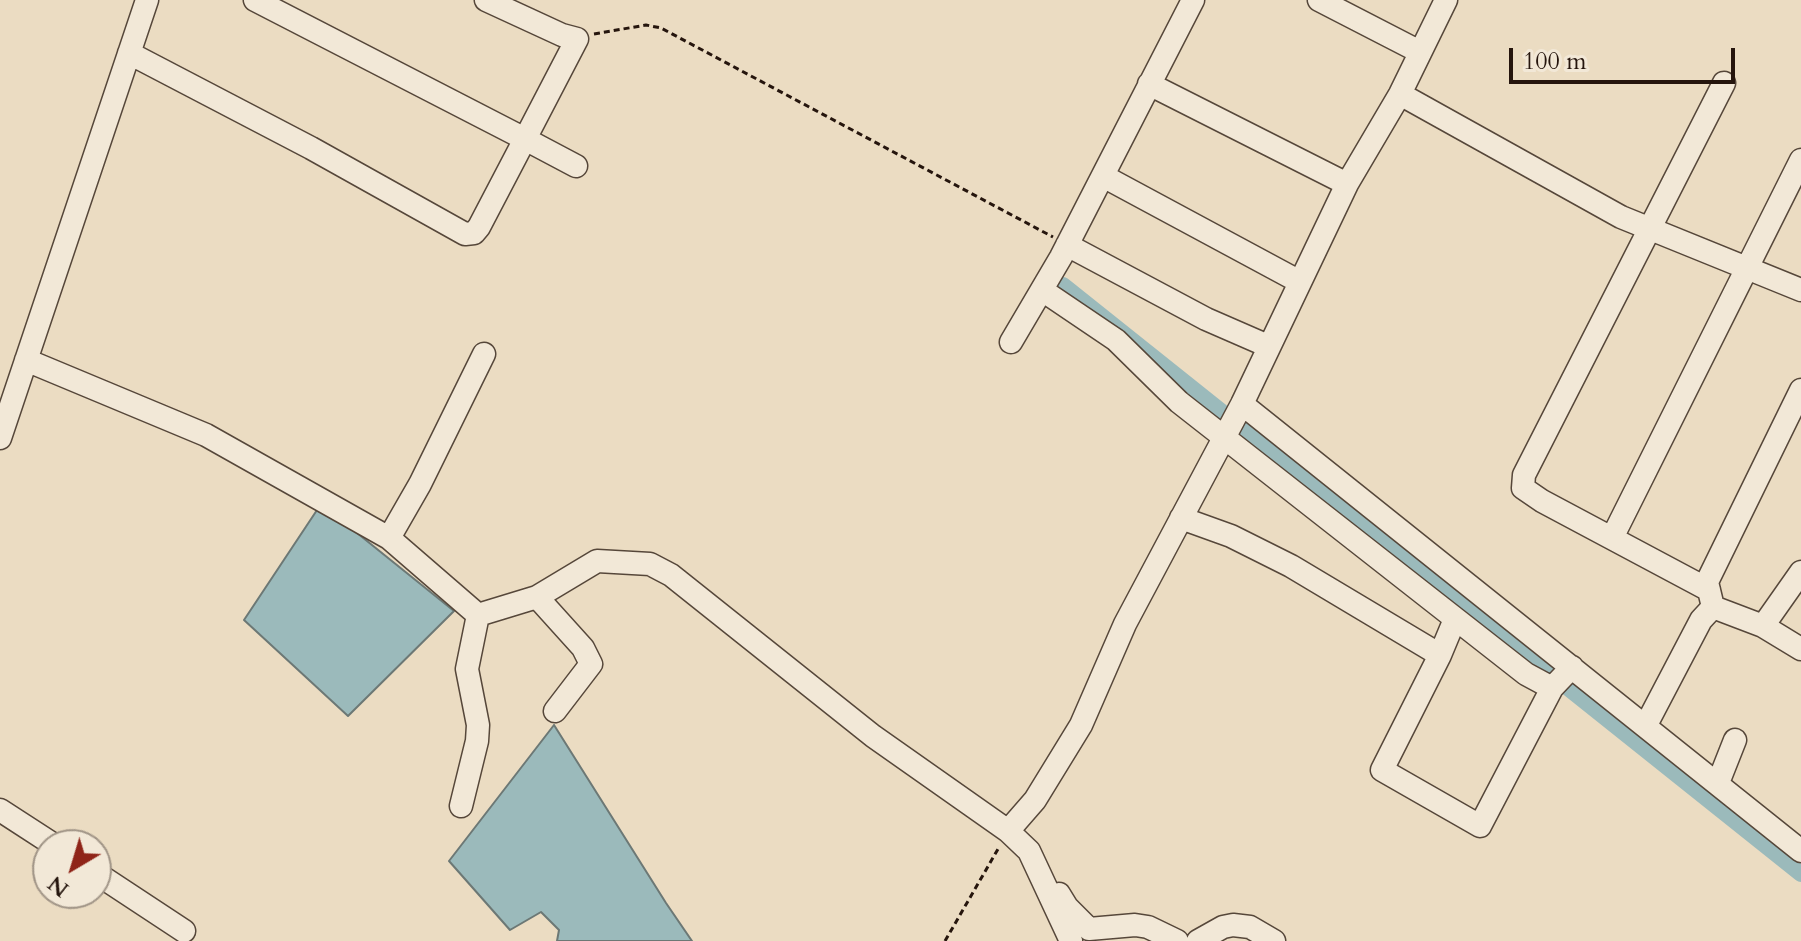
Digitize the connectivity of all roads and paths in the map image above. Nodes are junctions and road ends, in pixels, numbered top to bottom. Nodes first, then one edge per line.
1 (147, 0) edge
2 (255, 0) edge
3 (486, 0) edge
4 (1193, 0) edge
5 (1319, 0) edge
6 (1446, 0) edge
7 (577, 39) junction
8 (1420, 52) junction
9 (129, 53) junction
10 (1724, 83) dead end
11 (1149, 84) junction
12 (1400, 94) junction
13 (525, 139) junction
14 (1801, 160) edge
15 (576, 166) dead end
16 (1103, 176) junction
17 (1347, 184) junction
18 (1649, 229) junction
19 (1067, 245) junction
20 (1747, 268) junction
21 (1300, 282) junction
22 (1042, 290) junction
23 (1801, 290) edge
24 (1011, 342) dead end
25 (1268, 346) junction
26 (484, 354) dead end
27 (26, 360) junction
28 (1801, 390) edge
29 (1231, 423) junction
30 (0, 438) edge
31 (1181, 518) junction
32 (389, 538) junction
33 (1612, 538) junction
34 (1801, 572) edge
35 (537, 597) junction
36 (1711, 598) junction
37 (478, 615) junction
38 (1455, 619) junction
39 (1763, 626) junction
40 (1801, 649) edge
41 (1440, 655) junction
42 (1572, 667) junction
43 (1552, 688) junction
44 (555, 711) dead end
45 (1646, 725) junction
46 (1735, 740) dead end
47 (1718, 783) junction
48 (461, 806) dead end
49 (0, 810) edge
50 (32, 831) edge
51 (1008, 831) junction
52 (1029, 851) junction
53 (1801, 851) edge
54 (112, 884) edge
55 (184, 931) dead end
56 (945, 941) edge
57 (1071, 941) edge
58 (1177, 941) edge
59 (1198, 941) edge
60 (1274, 941) edge

1 - 9 street
2 - 13 street
3 - 7 street
4 - 11 street
5 - 8 street
6 - 8 street
7 - 13 street
7 - 19 path
8 - 12 street
9 - 13 street
9 - 27 street
10 - 18 street
11 - 16 street
11 - 17 street
12 - 17 street
12 - 18 street
13 - 15 street
14 - 20 street
16 - 19 street
16 - 21 street
17 - 21 street
18 - 20 street
18 - 33 street
19 - 22 street
19 - 25 street
20 - 23 street
20 - 33 street
21 - 25 street
22 - 24 street
22 - 29 street
25 - 29 street
26 - 32 street
27 - 30 street
27 - 32 street
28 - 36 street
29 - 31 street
29 - 38 street
29 - 42 street
31 - 41 street
31 - 51 street
32 - 37 street
33 - 36 street
34 - 39 street
35 - 37 street
35 - 44 street
35 - 51 street
36 - 39 street
36 - 45 street
37 - 48 street
38 - 41 street
38 - 43 street
39 - 40 street
41 - 43 street
42 - 43 street
42 - 45 street
45 - 47 street
46 - 47 street
47 - 53 street
49 - 50 street
51 - 52 street
51 - 56 path
52 - 57 street
52 - 58 street
54 - 55 street
59 - 60 street

